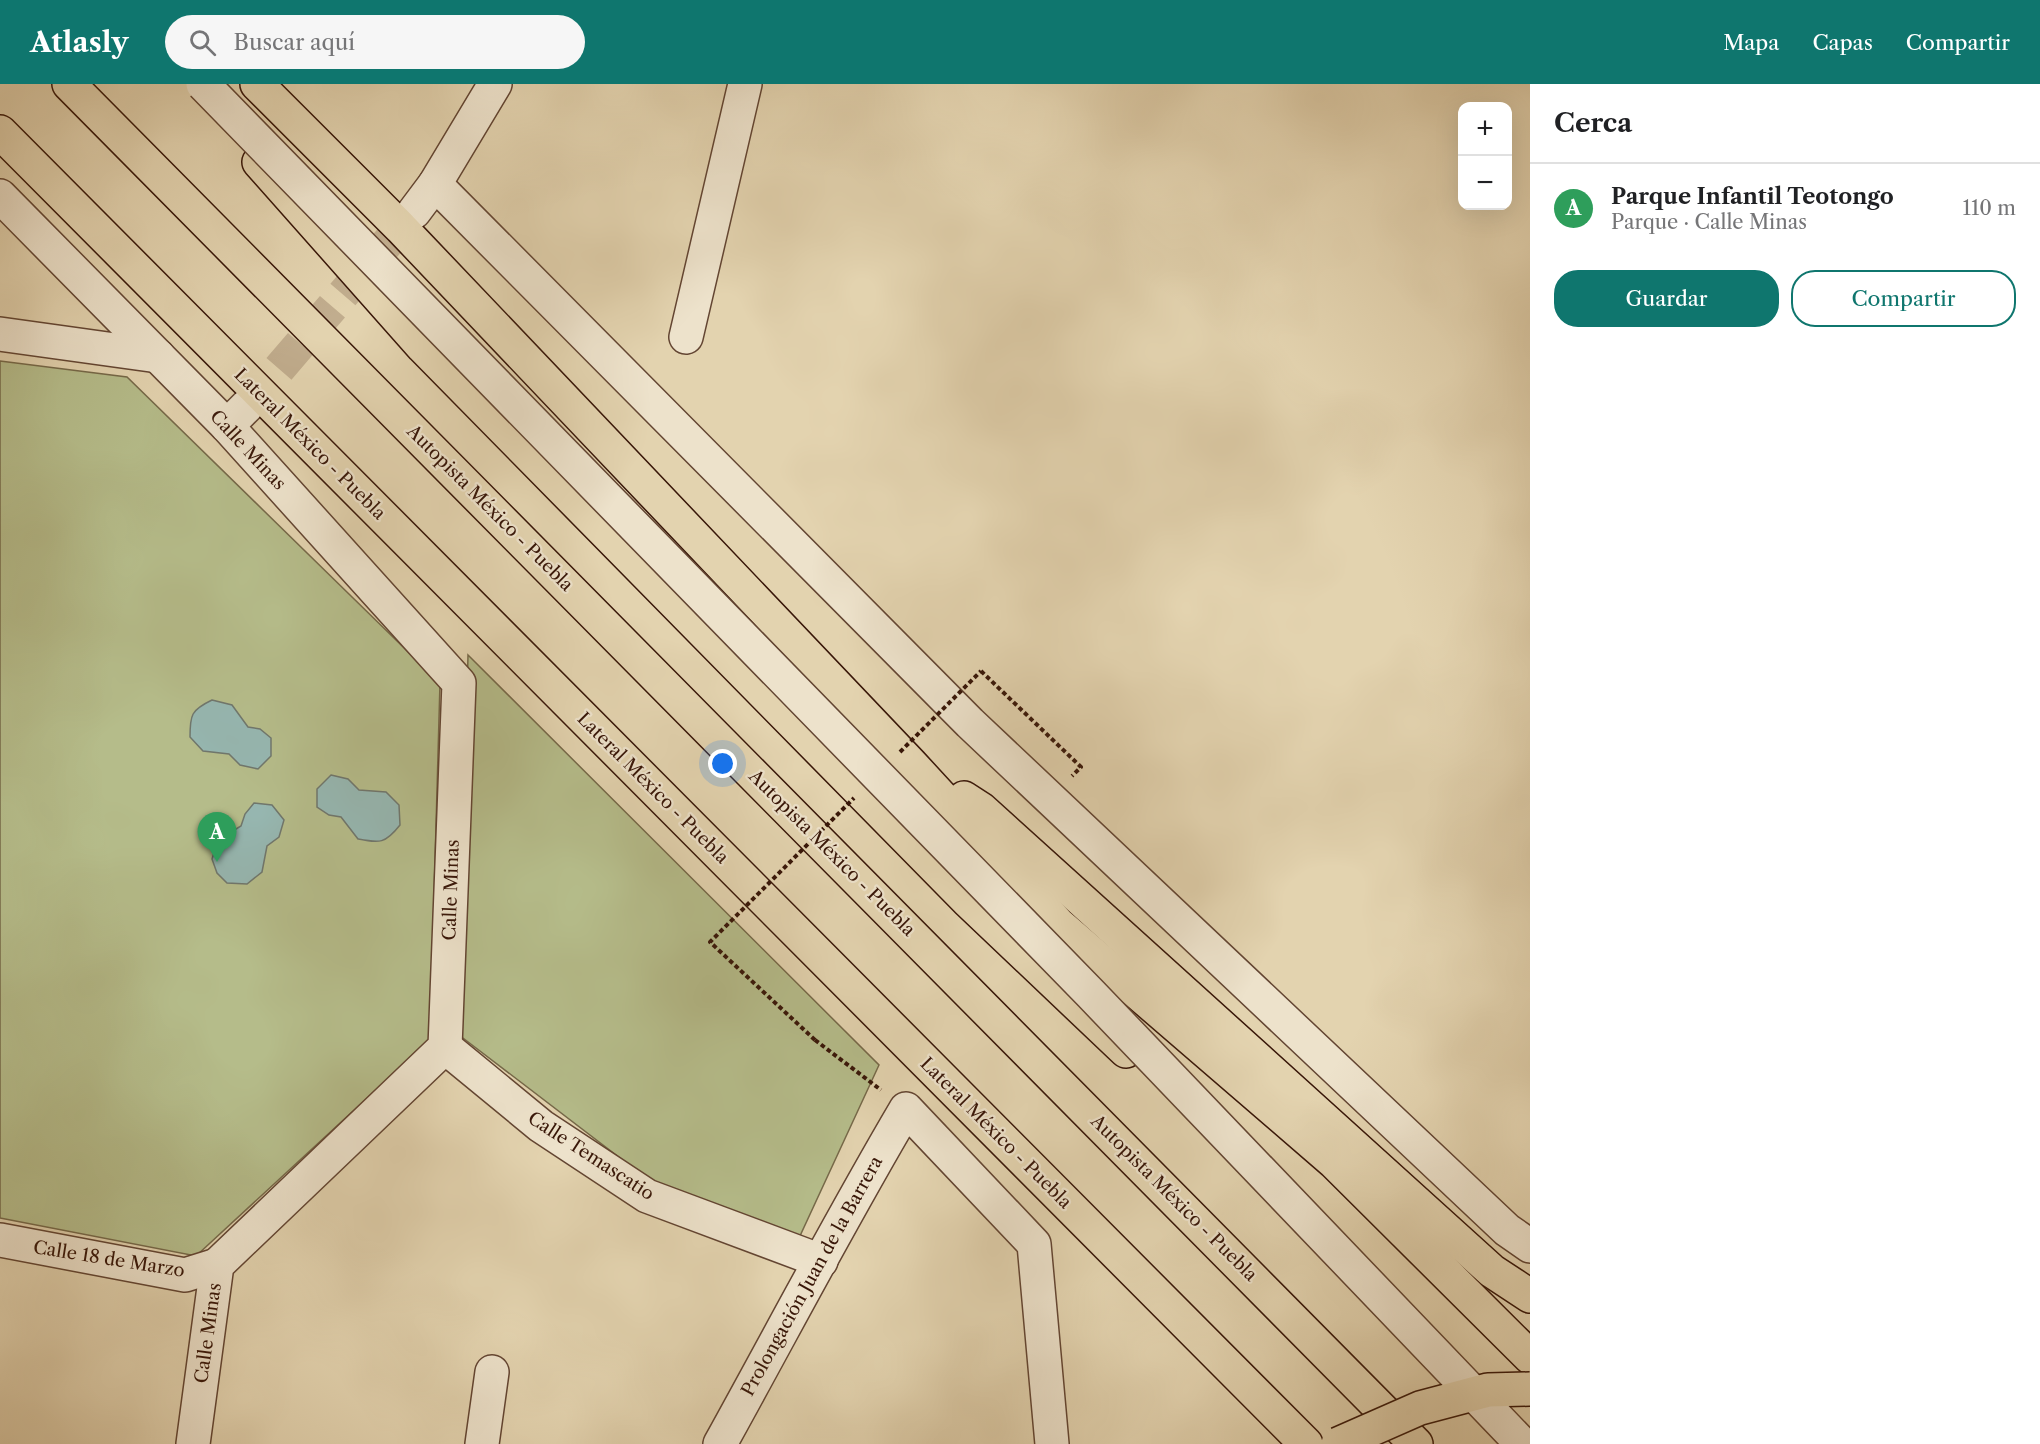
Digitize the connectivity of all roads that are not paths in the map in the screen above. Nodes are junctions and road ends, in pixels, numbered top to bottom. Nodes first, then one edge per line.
1 (69, 84) edge
2 (190, 84) edge
3 (203, 84) edge
4 (231, 84) edge
5 (257, 84) edge
6 (495, 84) edge
7 (745, 84) edge
8 (0, 132) edge
9 (435, 184) junction
10 (0, 196) edge
11 (414, 212) tunnel mouth
12 (0, 334) edge
13 (686, 337) dead end
14 (158, 356) junction
15 (904, 760) junction
16 (445, 1047) junction
17 (0, 1240) edge
18 (1530, 1246) edge
19 (821, 1261) junction
20 (217, 1265) junction
21 (1530, 1296) edge
22 (1530, 1357) edge
23 (492, 1372) dead end
24 (1530, 1389) edge
25 (1530, 1427) edge
26 (1530, 1438) edge
27 (194, 1444) edge
28 (482, 1444) edge
29 (720, 1444) edge
30 (1052, 1444) edge
31 (1306, 1444) edge
32 (1338, 1444) edge
33 (1416, 1444) edge
34 (1522, 1444) edge

1 - 33 main road, Autopista México - Puebla
2 - 26 main road
3 - 34 street, bridge
4 - 25 street
5 - 15 main road
6 - 9 street
7 - 13 street
8 - 31 main road, Lateral México - Puebla
9 - 11 street
9 - 18 street
10 - 14 street, Calle Minas
12 - 14 street
14 - 16 street, Calle Minas
15 - 21 main road
15 - 22 main road
16 - 19 street, Calle Temascatio
16 - 20 street, Calle Minas
17 - 20 street, Calle 18 de Marzo
19 - 29 street, Prolongación Juan de la Barrera
19 - 30 street, Prolongación Juan de la Barrera
20 - 27 street, Calle Minas
23 - 28 street
24 - 32 main road, bridge

